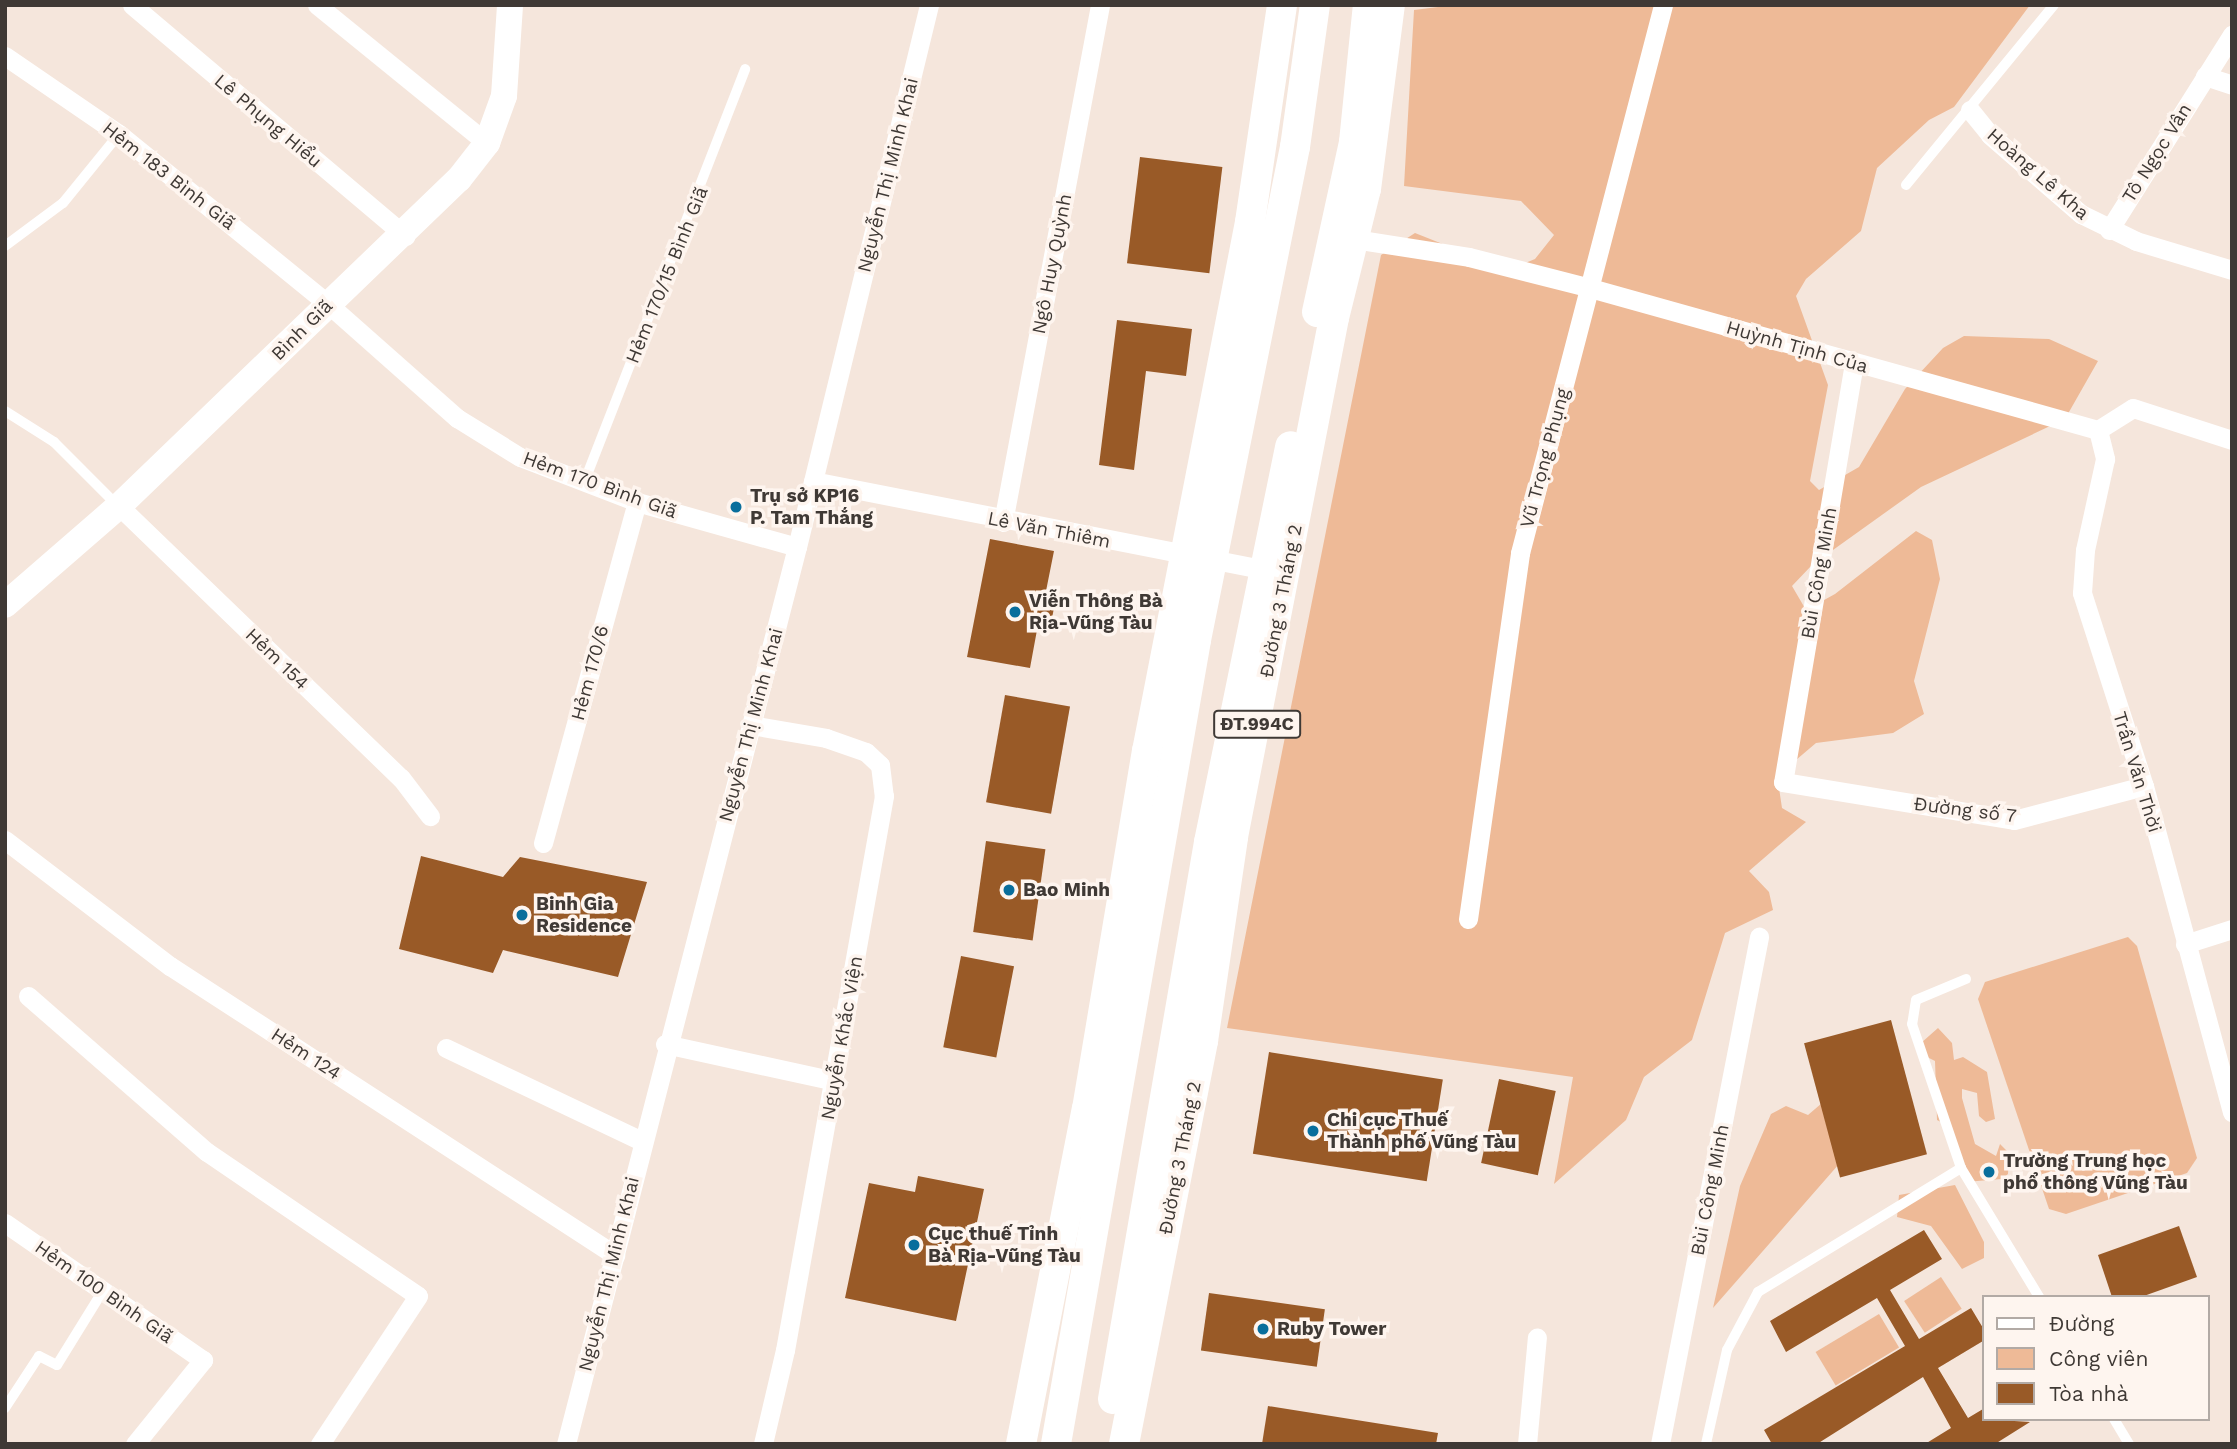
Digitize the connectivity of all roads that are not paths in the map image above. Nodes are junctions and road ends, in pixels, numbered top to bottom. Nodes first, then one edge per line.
1 (132, 5) edge
2 (317, 5) edge
3 (509, 5) edge
4 (929, 5) edge
5 (1100, 5) edge
6 (1282, 5) edge
7 (1315, 5) edge
8 (1368, 5) edge
9 (1390, 5) edge
10 (1663, 5) edge
11 (2054, 5) edge
12 (2232, 35) edge
13 (5, 56) edge
14 (745, 69) dead end
15 (2204, 76) junction
16 (2232, 85) edge
17 (1970, 110) junction
18 (118, 134) junction
19 (486, 143) junction
20 (1906, 185) dead end
21 (1264, 224) junction
22 (2109, 230) junction
23 (405, 236) junction
24 (5, 246) edge
25 (1344, 247) junction
26 (2232, 270) edge
27 (1589, 288) junction
28 (327, 303) junction
29 (1854, 363) junction
30 (5, 411) edge
31 (2098, 430) junction
32 (2232, 440) edge
33 (585, 480) junction
34 (813, 481) junction
35 (637, 502) junction
36 (119, 506) junction
37 (1003, 522) junction
38 (797, 547) junction
39 (1198, 558) junction
40 (1276, 573) junction
41 (5, 605) edge
42 (751, 725) junction
43 (1783, 782) joint
44 (2144, 786) junction
45 (430, 816) dead end
46 (5, 840) edge
47 (543, 843) dead end
48 (1468, 919) dead end
49 (2232, 929) edge
50 (1759, 937) dead end
51 (2185, 944) junction
52 (1966, 979) dead end
53 (28, 996) dead end
54 (665, 1044) junction
55 (446, 1048) dead end
56 (835, 1081) junction
57 (2232, 1112) edge
58 (642, 1141) junction
59 (1961, 1168) junction
60 (5, 1223) edge
61 (615, 1255) junction
62 (102, 1293) junction
63 (2038, 1295) edge
64 (1538, 1337) dead end
65 (5, 1408) edge
66 (2115, 1421) edge
67 (1116, 1437) edge
68 (135, 1444) edge
69 (320, 1444) edge
70 (566, 1444) edge
71 (763, 1444) edge
72 (1021, 1444) edge
73 (1056, 1444) edge
74 (1527, 1444) edge
75 (1660, 1444) edge
76 (1706, 1444) edge
77 (2129, 1444) edge

1 - 23 street, Lê Phụng Hiểu
2 - 19 street
3 - 19 street, Bình Giã
4 - 34 street, Nguyễn Thị Minh Khai
5 - 37 street, Ngô Huy Quỳnh
6 - 21 main road, ĐT.994C
7 - 21 main road, ĐT.994C
8 - 25 main road, Đường 3 Tháng 2 / ĐT.994C
9 - 25 main road, Đường 3 Tháng 2 / ĐT.994C
10 - 27 street, Vũ Trọng Phụng
11 - 17 lane
12 - 15 street, Tô Ngọc Vân
13 - 18 street, Hẻm 183 Bình Giã
14 - 33 lane, Hẻm 170/15 Bình Giã
15 - 16 street
15 - 22 street, Tô Ngọc Vân
17 - 20 lane
17 - 22 street, Hoàng Lê Kha
18 - 24 lane
18 - 28 street, Hẻm 183 Bình Giã
19 - 23 street, Bình Giã
21 - 39 main road, ĐT.994C
22 - 26 street, Hoàng Lê Kha
23 - 28 street, Bình Giã
25 - 27 street, Huỳnh Tịnh Của
25 - 40 main road, Đường 3 Tháng 2 / ĐT.994C
27 - 29 street, Huỳnh Tịnh Của
27 - 48 street, Vũ Trọng Phụng
28 - 33 street, Hẻm 170 Bình Giã
28 - 36 street, Bình Giã
29 - 31 street, Huỳnh Tịnh Của
29 - 43 street, Bùi Công Minh
30 - 36 lane
31 - 32 street
31 - 44 street, Trần Văn Thời
33 - 35 street, Hẻm 170 Bình Giã
34 - 37 street, Lê Văn Thiêm
34 - 38 street, Nguyễn Thị Minh Khai
35 - 38 street, Hẻm 170 Bình Giã
35 - 47 street, Hẻm 170/6
36 - 41 street, Bình Giã
36 - 45 street, Hẻm 154
37 - 39 street, Lê Văn Thiêm
38 - 42 street, Nguyễn Thị Minh Khai
39 - 40 street, Lê Văn Thiêm
39 - 72 main road, ĐT.994C
39 - 73 main road, ĐT.994C
40 - 67 main road, Đường 3 Tháng 2 / ĐT.994C
42 - 54 street, Nguyễn Thị Minh Khai
42 - 56 street, Nguyễn Khắc Viện
43 - 44 street, Đường số 7
44 - 51 street, Trần Văn Thời
46 - 61 street, Hẻm 124
49 - 51 street
50 - 75 street, Bùi Công Minh
51 - 57 street, Trần Văn Thời
52 - 59 lane
53 - 69 street
54 - 56 street
54 - 58 street, Nguyễn Thị Minh Khai
55 - 58 street
56 - 71 street, Nguyễn Khắc Viện
58 - 61 street, Nguyễn Thị Minh Khai
59 - 63 lane
59 - 76 lane
60 - 62 street, Hẻm 100 Bình Giã
61 - 70 street, Nguyễn Thị Minh Khai
62 - 65 lane
62 - 68 street, Hẻm 100 Bình Giã
64 - 74 street
66 - 77 lane

